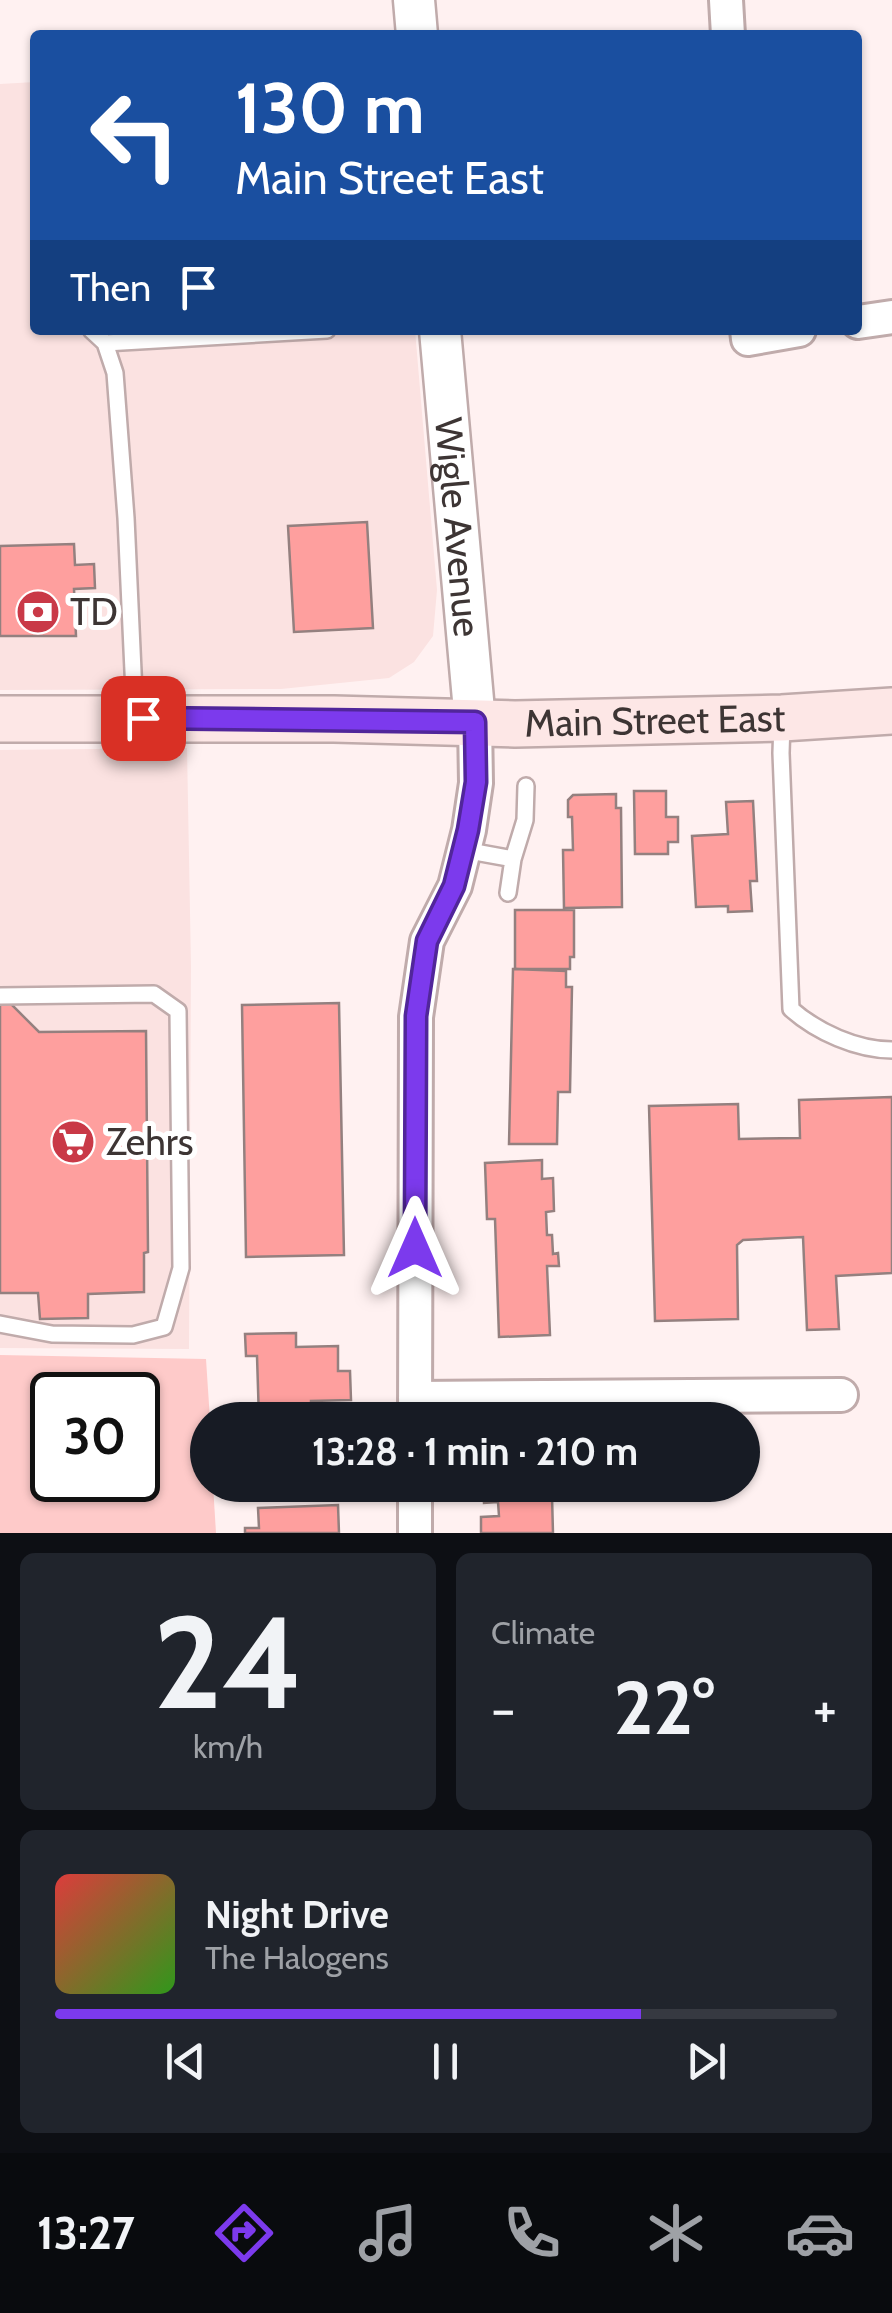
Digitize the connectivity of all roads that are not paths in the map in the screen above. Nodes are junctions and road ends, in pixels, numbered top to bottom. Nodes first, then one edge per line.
1 (414, 0) edge
2 (726, 0) edge
3 (417, 30) edge
4 (728, 30) edge
5 (892, 317) edge
6 (862, 321) edge
7 (96, 335) edge
8 (242, 335) edge
9 (440, 335) edge
10 (748, 335) edge
11 (771, 335) edge
12 (105, 343) junction
13 (892, 711) edge
14 (782, 718) junction
15 (0, 719) edge
16 (135, 719) junction
17 (475, 722) junction
18 (526, 786) dead end
19 (464, 850) junction
20 (513, 858) junction
21 (508, 893) dead end
22 (0, 996) edge
23 (892, 1050) edge
24 (0, 1324) edge
25 (841, 1395) dead end
26 (415, 1402) edge
27 (628, 1402) edge
28 (415, 1502) edge
29 (416, 1533) edge

1 - 3 street
2 - 4 street
5 - 6 street
7 - 12 lane
8 - 12 lane
9 - 17 street, Wigle Avenue
10 - 11 street
12 - 16 lane
13 - 14 main road, Main Street East
14 - 17 main road, Main Street East
14 - 23 lane
15 - 16 main road, Main Street East
16 - 17 main road, Main Street East
17 - 19 street
18 - 20 lane
19 - 20 lane
19 - 26 street
20 - 21 lane
22 - 24 lane
25 - 27 street
28 - 29 street

